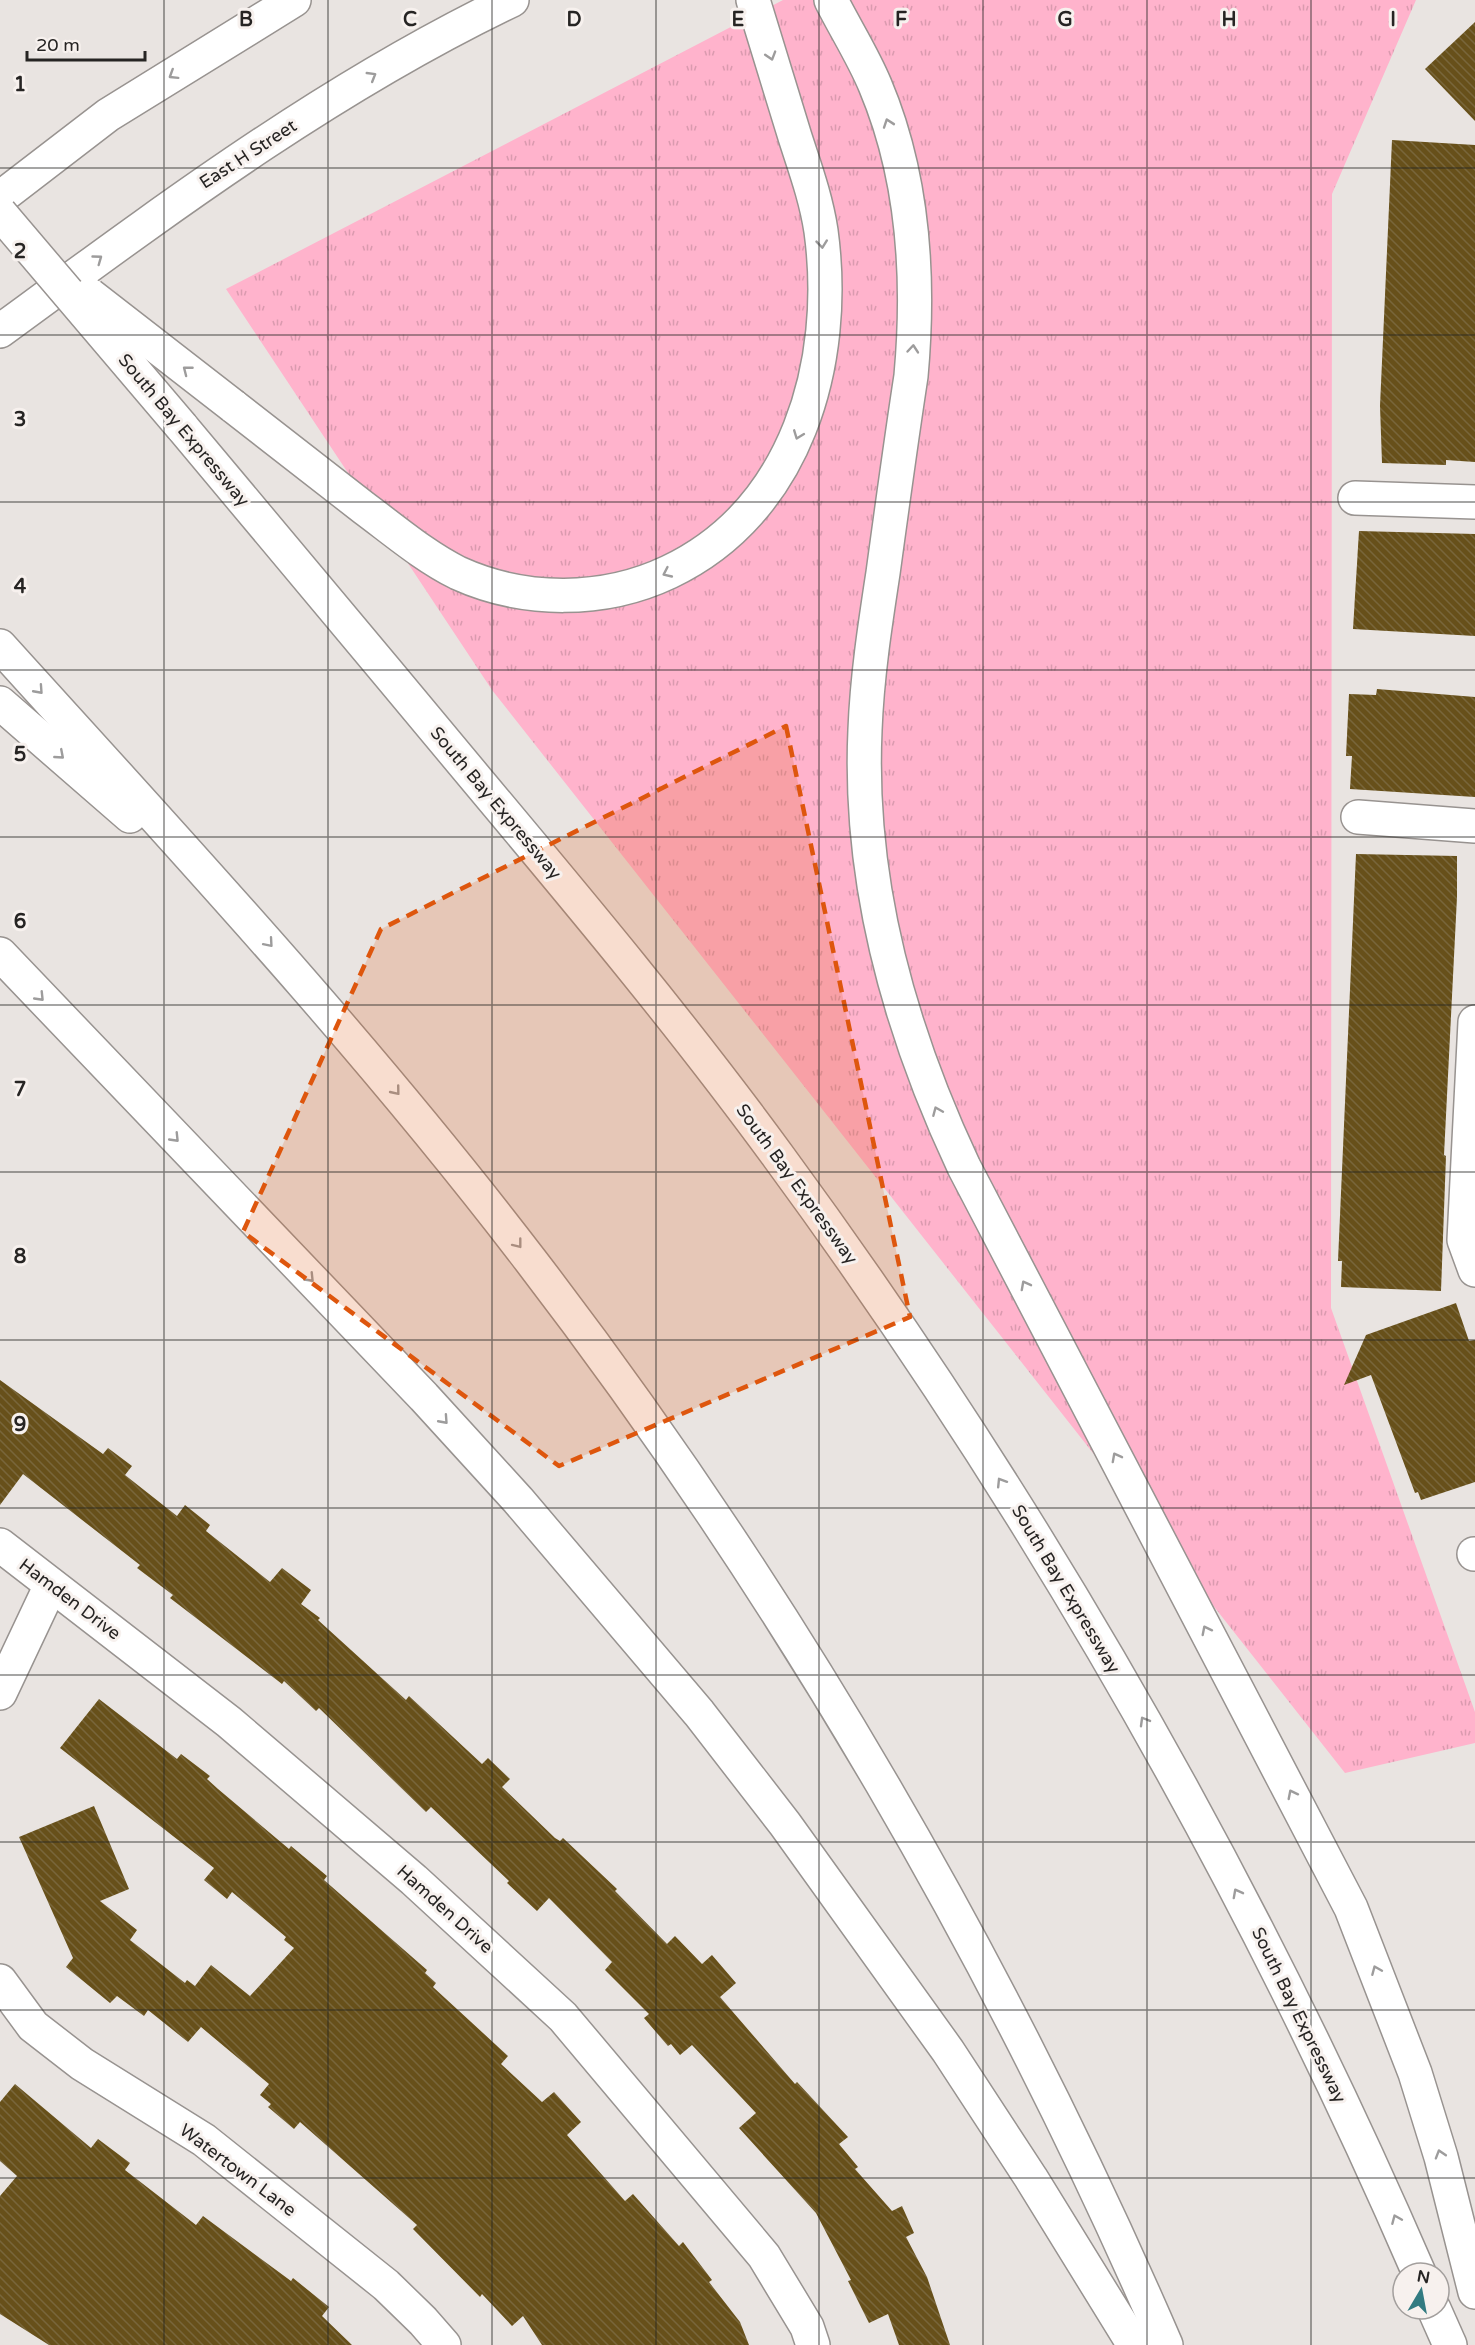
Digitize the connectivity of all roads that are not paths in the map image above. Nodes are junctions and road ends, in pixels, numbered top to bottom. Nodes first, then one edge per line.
1 (294, 0) edge
2 (512, 0) edge
3 (753, 0) edge
4 (831, 0) edge
5 (0, 198) edge
6 (0, 213) edge
7 (39, 256) junction
8 (0, 331) edge
9 (1355, 498) dead end
10 (1475, 502) edge
11 (0, 646) edge
12 (0, 703) edge
13 (1358, 817) dead end
14 (1475, 826) edge
15 (245, 916) junction
16 (0, 954) edge
17 (1475, 1022) edge
18 (1475, 1270) edge
19 (0, 1545) edge
20 (51, 1584) junction
21 (0, 1693) edge
22 (0, 1981) edge
23 (1414, 2261) edge
24 (1475, 2292) edge
25 (1439, 2321) edge
26 (444, 2345) edge
27 (813, 2345) edge
28 (1134, 2345) edge
29 (1166, 2345) edge
30 (1450, 2345) edge

1 -> 5 main road
8 -> 2 main road, East H Street
3 -> 7 main road, bridge
24 -> 4 main road
6 - 7 main road, South Bay Expressway, bridge
23 -> 7 main road, South Bay Expressway, bridge
9 - 10 main road
11 -> 15 main road
12 -> 15 main road
13 - 14 main road
15 -> 29 main road
16 -> 28 main road
17 - 18 main road
19 - 20 main road, Hamden Drive
20 - 21 main road
20 - 27 main road, Hamden Drive
22 - 26 main road, Watertown Lane
25 - 30 main road

